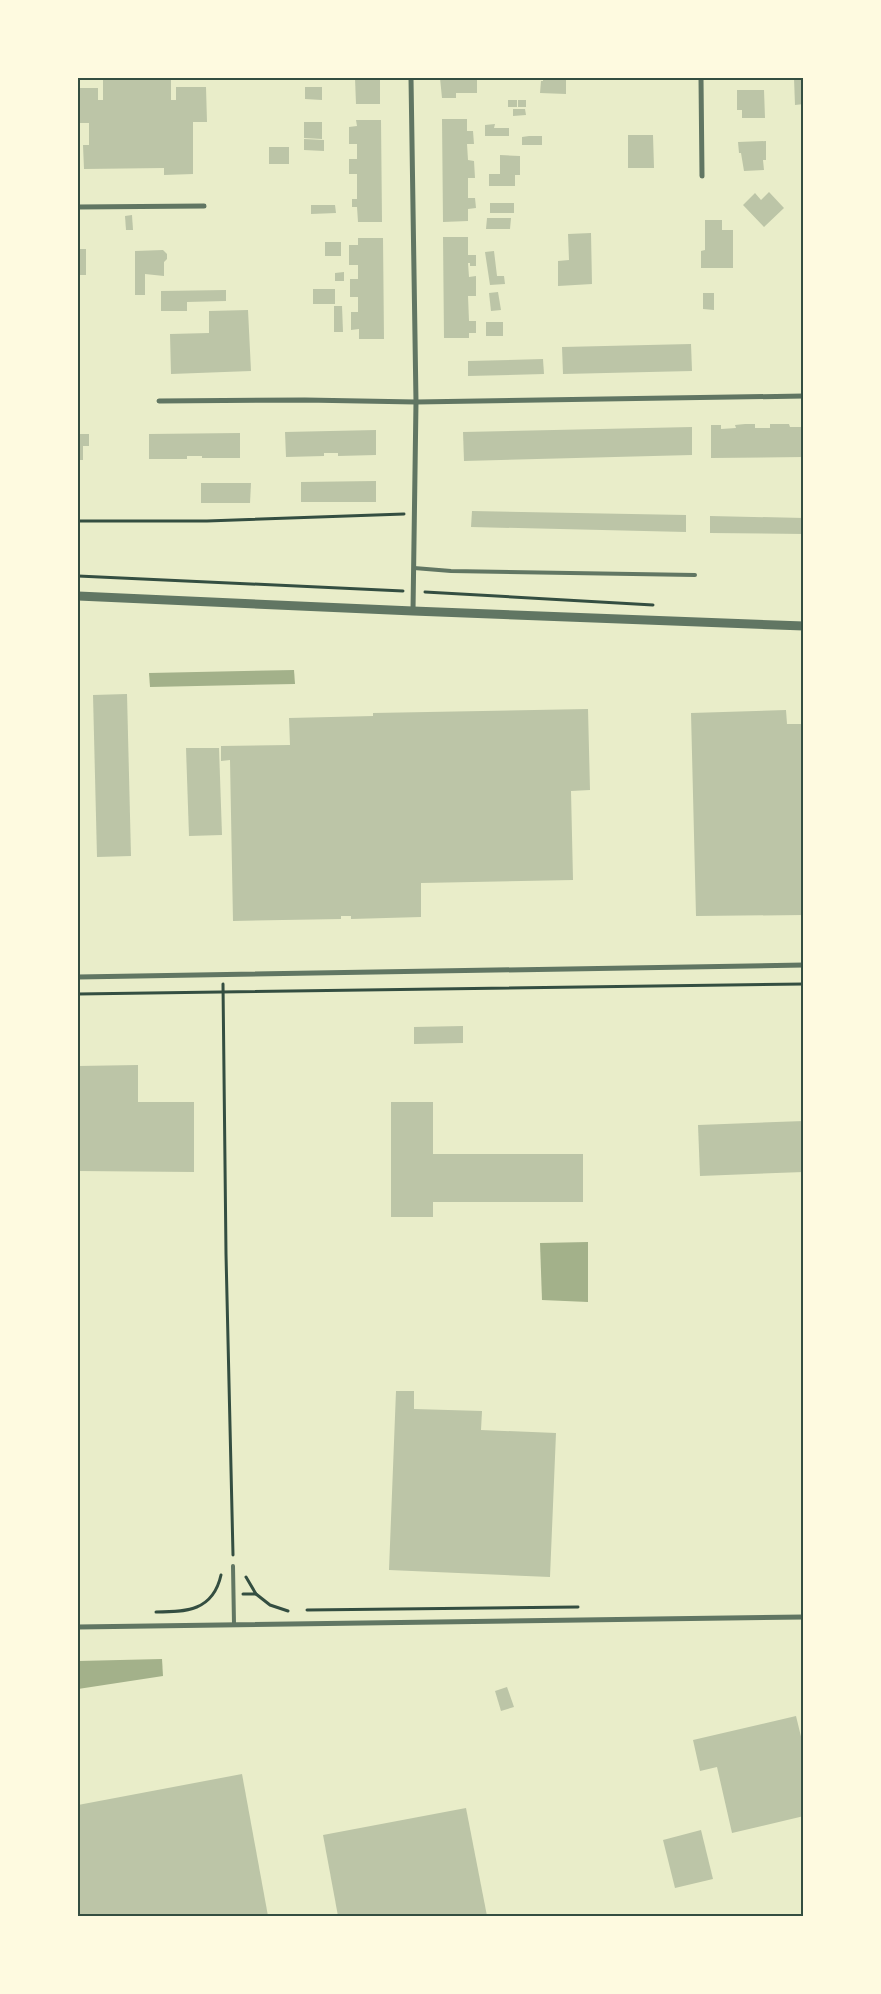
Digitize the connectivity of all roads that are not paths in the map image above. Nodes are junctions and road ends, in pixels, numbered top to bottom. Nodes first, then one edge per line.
1 (411, 78) edge
2 (701, 78) edge
3 (702, 176) dead end
4 (204, 206) dead end
5 (78, 207) edge
6 (804, 396) edge
7 (159, 401) dead end
8 (416, 402) junction
9 (414, 568) junction
10 (695, 575) dead end
11 (78, 596) edge
12 (413, 612) junction
13 (804, 626) edge
14 (804, 965) edge
15 (78, 977) edge
16 (233, 1566) road end
17 (804, 1617) edge
18 (234, 1624) junction
19 (78, 1627) edge

1 - 8 street
2 - 3 street
4 - 5 street
6 - 8 street
7 - 8 street
8 - 9 street
9 - 10 lane
9 - 12 street
11 - 12 street
12 - 13 street
14 - 15 street
16 - 18 lane
17 - 18 street
18 - 19 street

